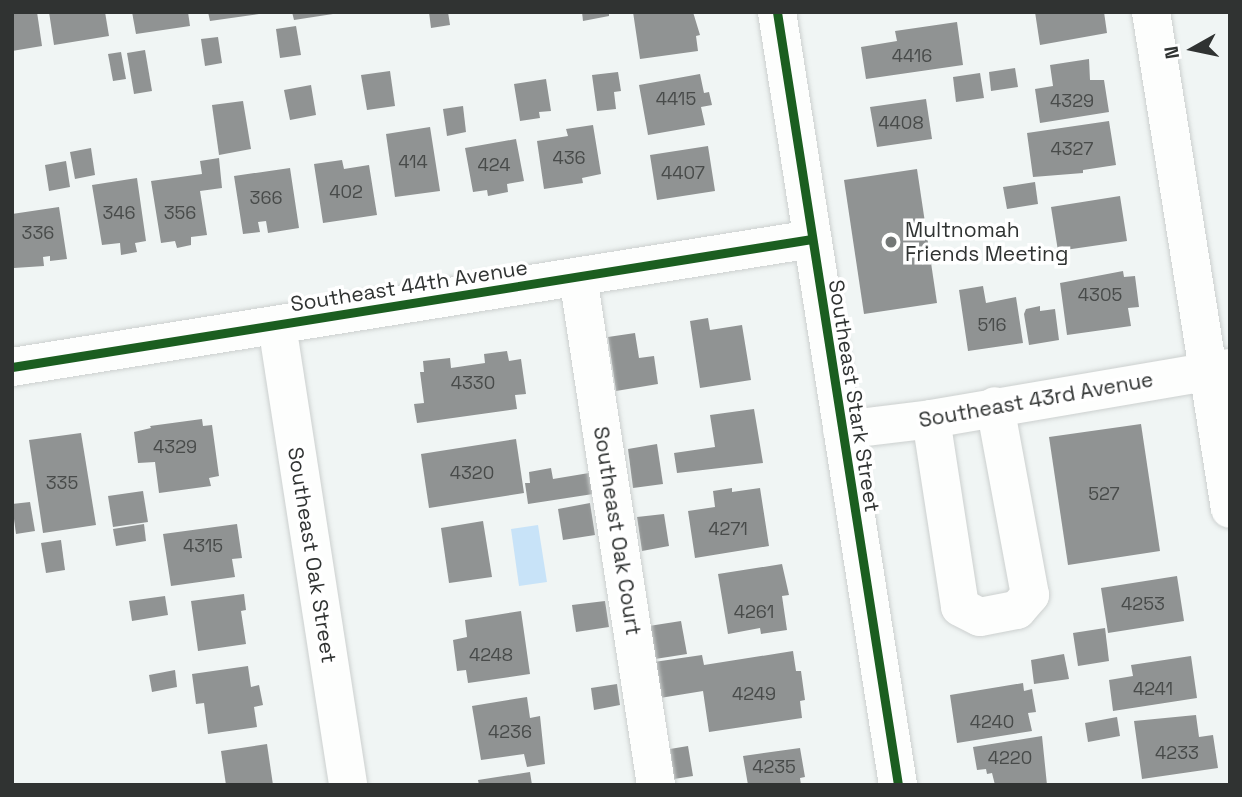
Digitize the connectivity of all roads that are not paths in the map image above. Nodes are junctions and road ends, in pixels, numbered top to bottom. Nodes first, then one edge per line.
1 (777, 12) edge
2 (1152, 12) edge
3 (812, 239) junction
4 (578, 277) junction
5 (277, 325) junction
6 (12, 367) edge
7 (1219, 370) edge
8 (995, 406) junction
9 (931, 419) junction
10 (842, 430) junction
11 (1230, 509) edge
12 (348, 785) edge
13 (656, 785) edge
14 (898, 785) edge

1 - 3 street, Southeast Stark Street
2 - 7 street
3 - 4 street, Southeast 44th Avenue
3 - 10 street, Southeast Stark Street
4 - 5 street, Southeast 44th Avenue
4 - 13 street, Southeast Oak Court
5 - 6 street, Southeast 44th Avenue
5 - 12 street, Southeast Oak Street
7 - 8 street, Southeast 43rd Avenue
7 - 11 street
8 - 9 street, Southeast 43rd Avenue
8 - 9 street
9 - 10 street, Southeast 43rd Avenue
10 - 14 street, Southeast Stark Street

